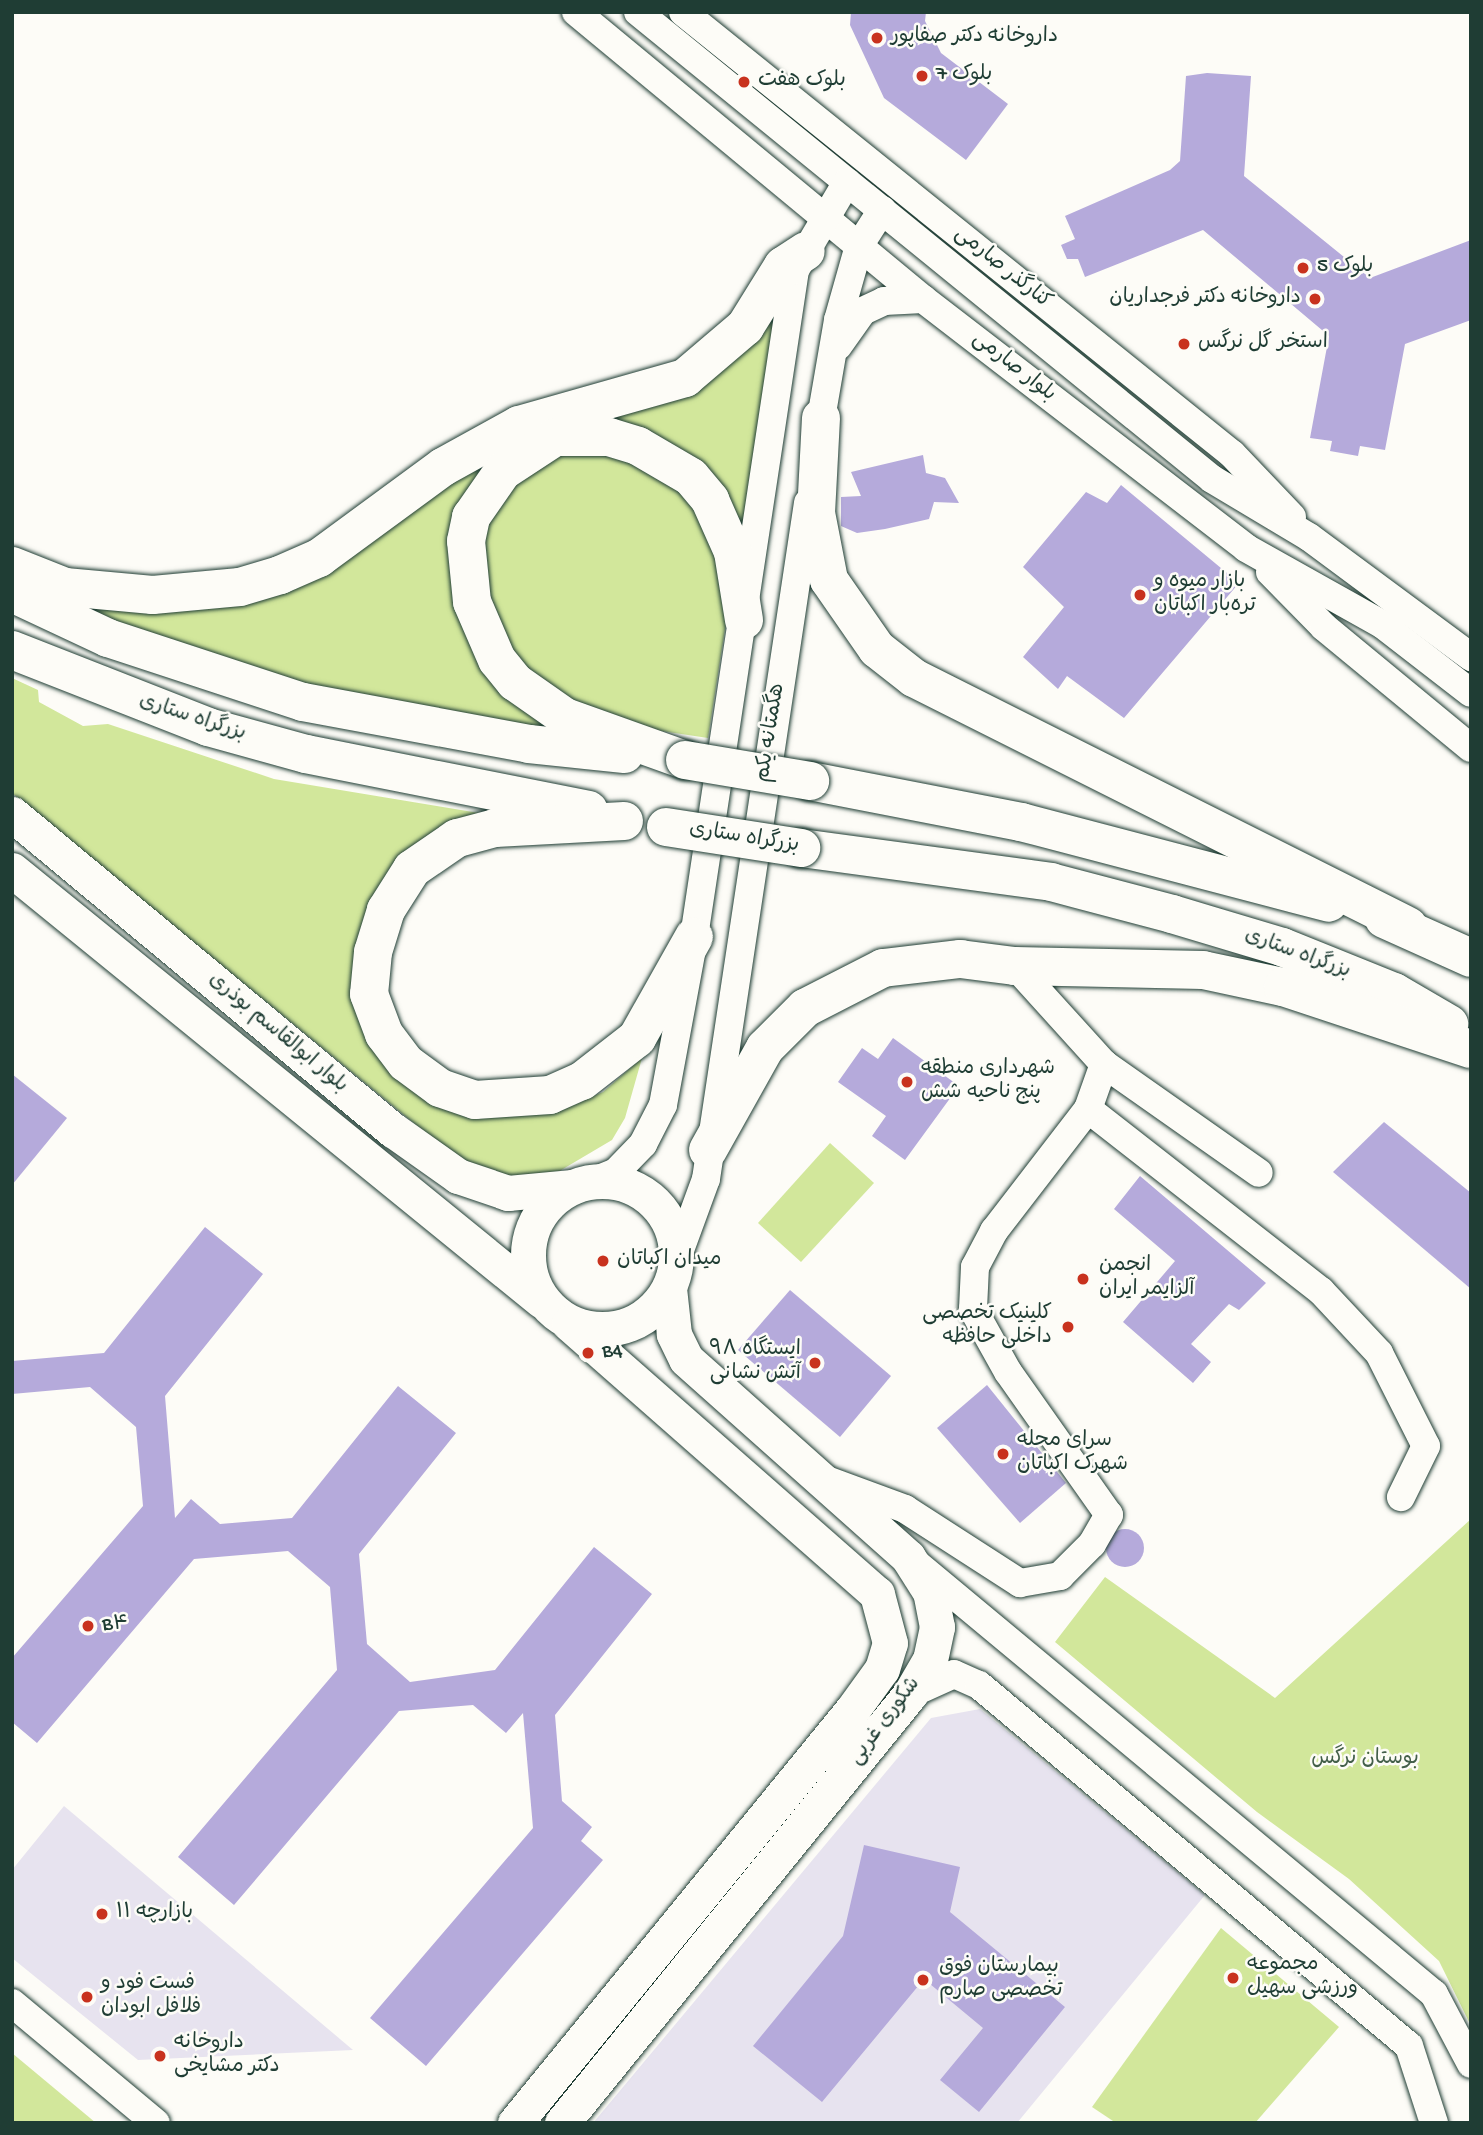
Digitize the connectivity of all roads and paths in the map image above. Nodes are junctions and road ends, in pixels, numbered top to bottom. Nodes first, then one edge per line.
1 (576, 12) edge
2 (638, 12) edge
3 (683, 12) edge
4 (779, 181) junction
5 (847, 182) junction
6 (882, 210) junction
7 (825, 218) junction
8 (859, 246) junction
9 (808, 247) junction
10 (923, 299) junction
11 (831, 357) junction
12 (821, 418) junction
13 (1309, 537) junction
14 (1246, 548) junction
15 (12, 566) edge
16 (12, 593) edge
17 (744, 620) junction
18 (12, 650) edge
19 (1471, 657) edge
20 (1471, 693) edge
21 (1471, 748) edge
22 (685, 760) junction
23 (12, 814) edge
24 (624, 821) junction
25 (12, 870) edge
26 (1408, 926) junction
27 (694, 937) junction
28 (1471, 958) edge
29 (1016, 966) junction
30 (1471, 1037) edge
31 (282, 1038) junction
32 (1471, 1049) edge
33 (1104, 1064) junction
34 (254, 1071) junction
35 (1088, 1108) junction
36 (708, 1150) junction
37 (1259, 1173) dead end
38 (582, 1184) junction
39 (672, 1275) junction
40 (541, 1300) junction
41 (569, 1323) junction
42 (818, 1477) junction
43 (1401, 1497) dead end
44 (908, 1557) junction
45 (910, 1694) junction
46 (12, 2003) edge
47 (1471, 2064) edge
48 (156, 2123) edge
49 (515, 2123) edge
50 (562, 2123) edge
51 (1434, 2123) edge

1 - 4 street, بلوار صارمی
2 - 5 street, بلوار صارمی
3 - 13 street, کنارگذر صارمی
4 - 7 street, بلوار صارمی
4 - 9 street
5 - 6 street, بلوار صارمی
5 - 7 street
6 - 8 street, هگمتانه یکم
6 - 13 street, بلوار صارمی
7 - 8 street, بلوار صارمی
7 - 9 street
8 - 10 street, بلوار صارمی
8 - 11 street, هگمتانه یکم
9 - 15 highway
9 - 17 street
10 - 11 street
10 - 14 street, بلوار صارمی
11 - 12 street, هگمتانه یکم
12 - 26 highway
12 - 36 street, هگمتانه یکم
13 - 19 street, بلوار صارمی
14 - 20 street, بلوار صارمی
14 - 21 street
16 - 22 highway
17 - 22 highway
17 - 27 street
18 - 24 highway, بزرگراه ستاری
22 - 26 highway, bridge
23 - 31 main road, بلوار ابوالقاسم بوذری
24 - 27 highway
24 - 30 highway, بزرگراه ستاری, bridge
25 - 34 main road, بلوار ابوالقاسم بوذری
26 - 28 highway
27 - 38 street
29 - 32 highway
29 - 33 street
29 - 36 highway
31 - 34 main road
31 - 38 main road, بلوار ابوالقاسم بوذری
33 - 35 street
33 - 37 street
34 - 40 main road, بلوار ابوالقاسم بوذری
35 - 42 street
35 - 43 street
36 - 39 street, هگمتانه یکم
38 - 39 main road
38 - 40 main road
39 - 41 main road
39 - 42 main road, شکوری غربی
40 - 41 main road
41 - 49 main road, شکوری غربی
42 - 44 main road, شکوری غربی
44 - 45 main road, شکوری غربی
44 - 47 street
45 - 50 main road, شکوری غربی
45 - 51 street
46 - 48 street

